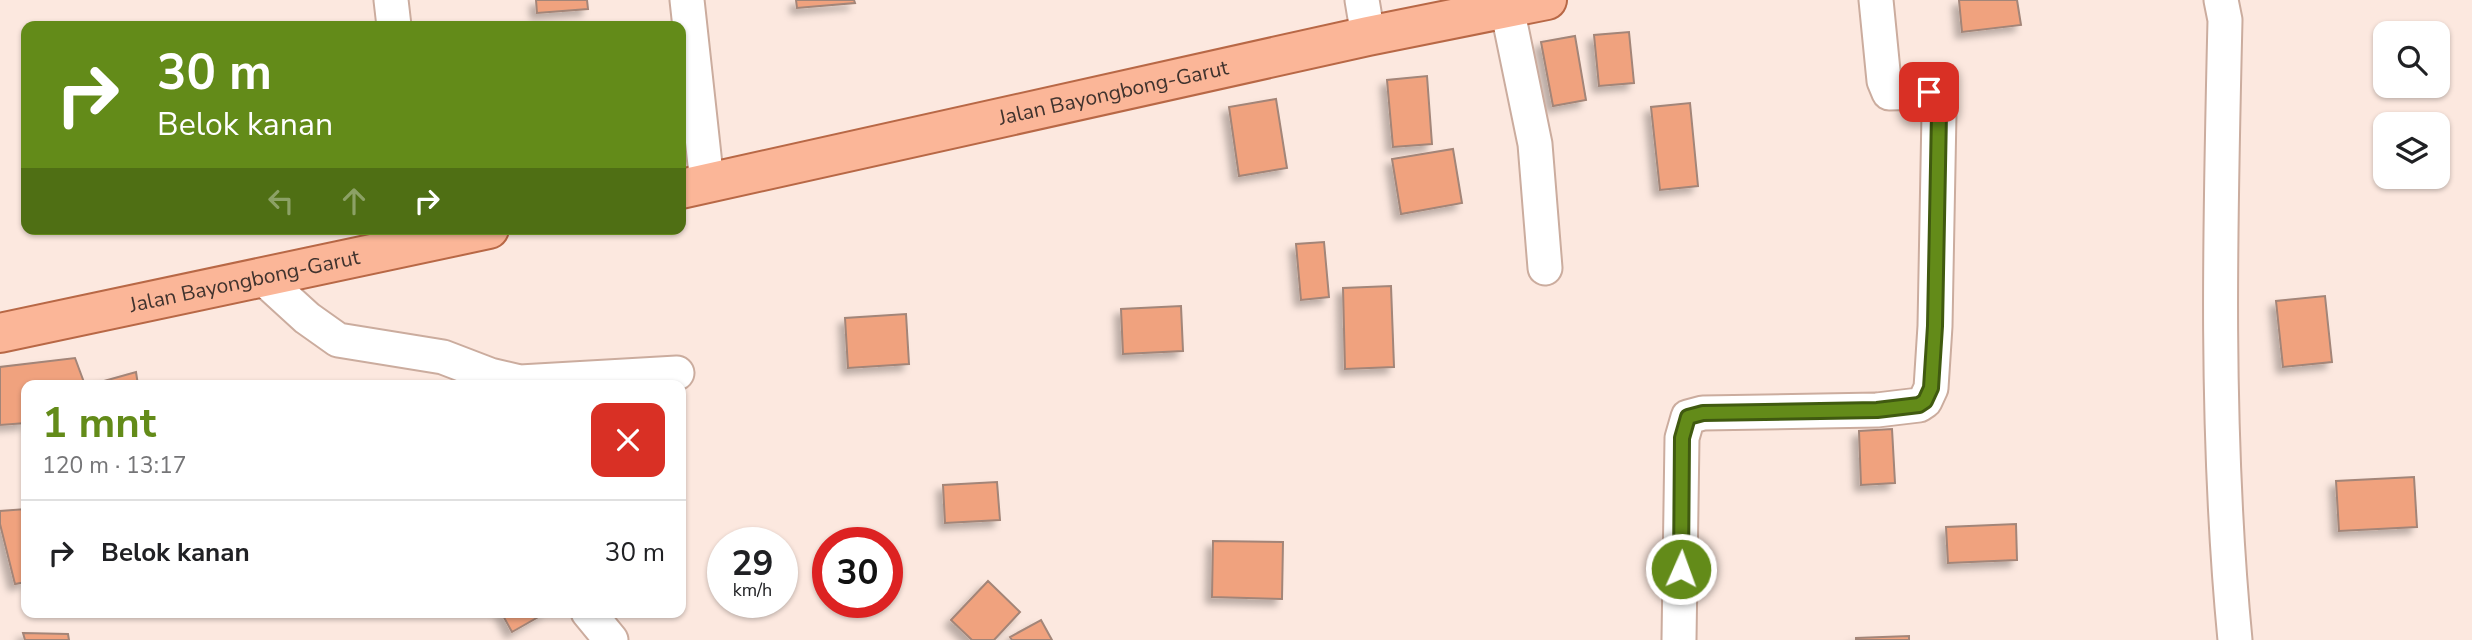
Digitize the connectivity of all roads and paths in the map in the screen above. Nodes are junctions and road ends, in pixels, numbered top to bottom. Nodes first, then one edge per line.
1 (391, 0) edge
2 (687, 0) edge
3 (1547, 0) edge
4 (1876, 0) edge
5 (2221, 0) edge
6 (1507, 8) junction
7 (1365, 18) edge
8 (393, 21) edge
9 (694, 186) edge
10 (434, 235) edge
11 (416, 237) edge
12 (1545, 268) dead end
13 (262, 276) junction
14 (0, 332) edge
15 (677, 373) dead end
16 (498, 380) edge
17 (555, 380) edge
18 (592, 618) edge
19 (611, 640) edge
20 (1679, 640) edge
21 (2235, 640) edge

1 - 8 street
2 - 9 street
3 - 6 main road, Jalan Bayongbong-Garut
4 - 20 street
5 - 21 street
6 - 7 main road, Jalan Bayongbong-Garut
6 - 12 street
7 - 9 main road, Jalan Bayongbong-Garut
10 - 11 main road, Jalan Bayongbong-Garut
11 - 13 main road, Jalan Bayongbong-Garut
13 - 14 main road, Jalan Bayongbong-Garut
13 - 16 street
15 - 17 street
18 - 19 street

